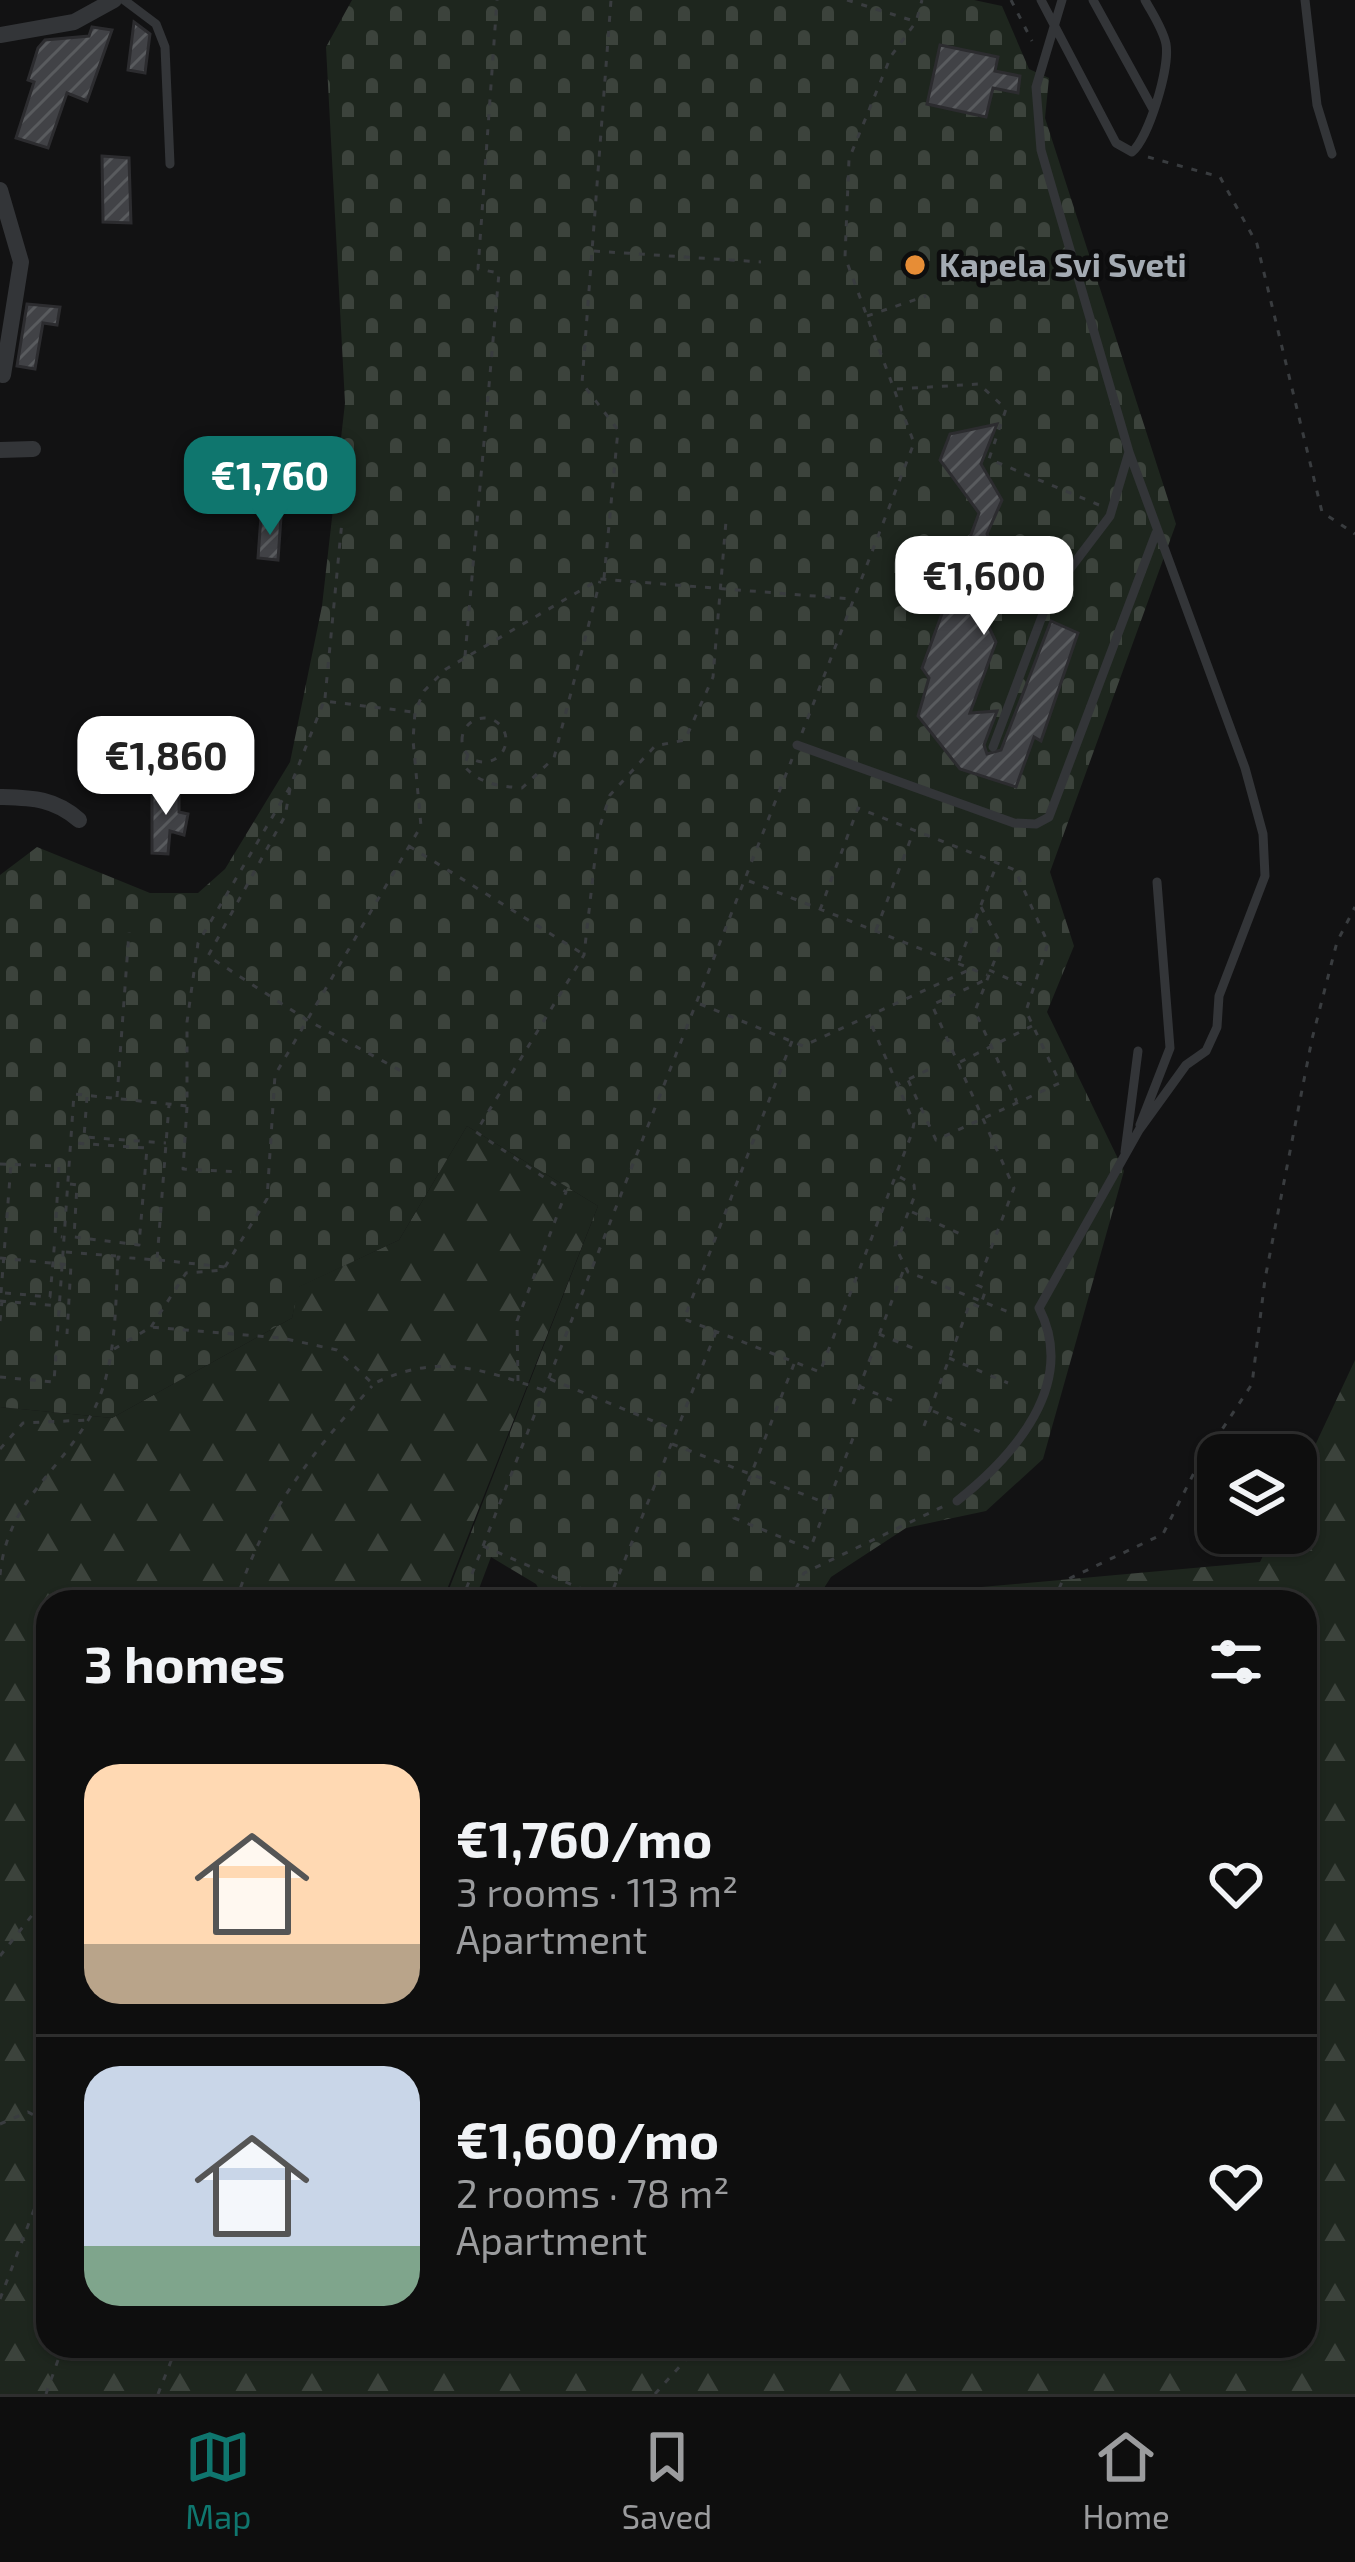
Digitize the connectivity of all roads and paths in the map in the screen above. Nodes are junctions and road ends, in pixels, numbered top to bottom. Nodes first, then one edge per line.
1 (114, 0) edge
2 (124, 0) edge
3 (497, 0) edge
4 (611, 0) edge
5 (847, 0) edge
6 (922, 0) edge
7 (1011, 0) edge
8 (1041, 0) edge
9 (1062, 0) edge
10 (1093, 0) edge
11 (1145, 0) edge
12 (1305, 0) edge
13 (916, 22) junction
14 (1054, 26) junction
15 (0, 34) edge
16 (1042, 60) junction
17 (1153, 109) junction
18 (1132, 152) junction
19 (1331, 154) dead end
20 (170, 164) dead end
21 (0, 190) edge
22 (592, 251) junction
23 (761, 262) dead end
24 (926, 296) dead end
25 (867, 316) junction
26 (3, 375) edge
27 (894, 389) junction
28 (33, 449) dead end
29 (0, 450) edge
30 (1129, 452) junction
31 (1112, 511) junction
32 (342, 520) dead end
33 (726, 521) dead end
34 (1156, 533) junction
35 (1355, 534) edge
36 (602, 579) junction
37 (720, 589) junction
38 (853, 599) junction
39 (465, 658) junction
40 (325, 701) junction
41 (415, 712) junction
42 (797, 745) junction
43 (993, 747) dead end
44 (468, 755) junction
45 (290, 788) junction
46 (0, 797) edge
47 (79, 820) dead end
48 (914, 830) junction
49 (409, 846) junction
50 (998, 862) junction
51 (746, 880) junction
52 (1157, 882) dead end
53 (980, 907) junction
54 (1355, 907) edge
55 (820, 910) junction
56 (129, 932) dead end
57 (875, 932) junction
58 (584, 955) junction
59 (957, 965) junction
60 (970, 969) junction
61 (987, 975) junction
62 (1030, 988) junction
63 (699, 1004) junction
64 (868, 1017) junction
65 (307, 1020) junction
66 (1032, 1026) junction
67 (792, 1041) junction
68 (992, 1046) junction
69 (1138, 1051) dead end
70 (958, 1062) junction
71 (936, 1066) dead end
72 (405, 1073) dead end
73 (908, 1080) junction
74 (898, 1085) junction
75 (87, 1096) junction
76 (117, 1099) junction
77 (1017, 1103) junction
78 (170, 1104) junction
79 (187, 1106) junction
80 (984, 1118) junction
81 (1139, 1130) junction
82 (71, 1143) junction
83 (166, 1143) junction
84 (1124, 1157) junction
85 (0, 1163) edge
86 (11, 1164) junction
87 (242, 1172) dead end
88 (898, 1176) junction
89 (68, 1184) junction
90 (909, 1211) junction
91 (965, 1235) dead end
92 (55, 1236) junction
93 (65, 1237) junction
94 (64, 1252) junction
95 (118, 1257) junction
96 (2, 1258) edge
97 (157, 1260) junction
98 (52, 1263) junction
99 (63, 1264) junction
100 (905, 1266) junction
101 (225, 1267) junction
102 (1, 1293) edge
103 (1, 1301) edge
104 (982, 1302) junction
105 (61, 1306) junction
106 (1011, 1313) dead end
107 (0, 1321) edge
108 (151, 1328) junction
109 (716, 1332) junction
110 (67, 1334) dead end
111 (879, 1334) junction
112 (112, 1350) junction
113 (920, 1351) dead end
114 (949, 1358) junction
115 (795, 1362) junction
116 (0, 1377) edge
117 (549, 1379) junction
118 (518, 1382) junction
119 (1008, 1383) dead end
120 (373, 1384) junction
121 (859, 1386) junction
122 (544, 1390) junction
123 (853, 1404) dead end
124 (901, 1404) dead end
125 (930, 1410) junction
126 (89, 1420) junction
127 (924, 1426) dead end
128 (676, 1431) junction
129 (854, 1433) dead end
130 (987, 1435) dead end
131 (671, 1444) junction
132 (0, 1449) edge
133 (751, 1475) junction
134 (957, 1501) joint
135 (827, 1504) junction
136 (482, 1546) junction
137 (0, 1575) edge
138 (240, 1590) edge
139 (465, 1590) edge
140 (583, 1590) edge
141 (612, 1590) edge
142 (795, 1590) edge
143 (1058, 1590) edge
144 (36, 1910) edge
145 (0, 1956) edge
146 (36, 2116) edge
147 (0, 2124) edge
148 (36, 2204) edge
149 (0, 2299) edge
150 (59, 2358) edge
151 (172, 2358) edge
152 (687, 2358) edge
153 (46, 2394) edge
154 (158, 2394) edge
155 (655, 2394) edge

1 - 15 street
2 - 20 lane
3 - 39 path
4 - 22 path
5 - 13 path
6 - 13 path
7 - 16 path
8 - 14 lane
9 - 14 lane
10 - 17 lane
11 - 17 lane
12 - 19 lane
13 - 25 path
14 - 16 lane
14 - 18 lane
16 - 30 lane
17 - 18 lane
18 - 35 path
21 - 26 street
22 - 23 path
22 - 36 path
24 - 25 path
25 - 27 path
27 - 31 path
27 - 38 path
28 - 29 street
30 - 31 lane
30 - 34 lane
31 - 43 lane
32 - 40 path
33 - 37 path
34 - 42 lane
34 - 81 lane
36 - 37 path
36 - 39 path
36 - 44 path
37 - 38 path
37 - 58 path
38 - 42 path
39 - 41 path
40 - 41 path
40 - 45 path
41 - 49 path
42 - 51 path
44 - 44 path
45 - 65 path
45 - 79 path
46 - 47 street
48 - 50 path
48 - 55 path
48 - 57 path
49 - 58 path
49 - 65 path
50 - 53 path
50 - 62 path
51 - 55 path
51 - 63 path
52 - 81 lane
53 - 59 path
53 - 61 path
54 - 143 path
55 - 57 path
56 - 76 path
57 - 59 path
58 - 118 path
59 - 60 path
60 - 61 path
60 - 64 path
61 - 62 path
61 - 68 path
61 - 70 path
62 - 66 path
63 - 67 path
63 - 117 path
64 - 67 path
64 - 74 path
65 - 72 path
65 - 101 path
66 - 68 path
66 - 77 path
67 - 109 path
68 - 70 path
68 - 77 path
69 - 84 lane
70 - 80 path
71 - 73 path
73 - 74 path
73 - 80 path
74 - 88 path
75 - 76 path
75 - 82 path
75 - 83 path
76 - 78 path
77 - 80 path
78 - 79 path
78 - 83 path
79 - 87 path
80 - 104 path
81 - 84 lane
82 - 89 path
82 - 89 path
83 - 97 path
84 - 134 lane
85 - 86 path
86 - 92 path
86 - 96 path
88 - 90 path
88 - 115 path
89 - 93 path
90 - 91 path
90 - 100 path
92 - 93 path
92 - 98 path
93 - 94 path
94 - 95 path
94 - 99 path
95 - 97 path
95 - 112 path
96 - 98 path
96 - 102 path
97 - 101 path
98 - 99 path
98 - 102 path
99 - 105 path
99 - 110 path
100 - 104 path
100 - 111 path
101 - 108 path
103 - 105 path
103 - 107 path
104 - 106 path
104 - 114 path
105 - 116 path
108 - 112 path
108 - 120 path
109 - 115 path
109 - 128 path
111 - 113 path
111 - 121 path
112 - 126 path
114 - 119 path
114 - 125 path
115 - 133 path
117 - 122 path
117 - 128 path
118 - 120 path
118 - 122 path
120 - 138 path
121 - 123 path
121 - 124 path
122 - 136 path
125 - 127 path
125 - 130 path
126 - 132 path
126 - 137 path
128 - 131 path
129 - 135 path
131 - 133 path
131 - 141 path
133 - 135 path
133 - 135 path
134 - 142 path
136 - 139 path
136 - 140 path
144 - 145 path
146 - 147 path
148 - 149 path
150 - 153 path
151 - 154 path
152 - 155 path

